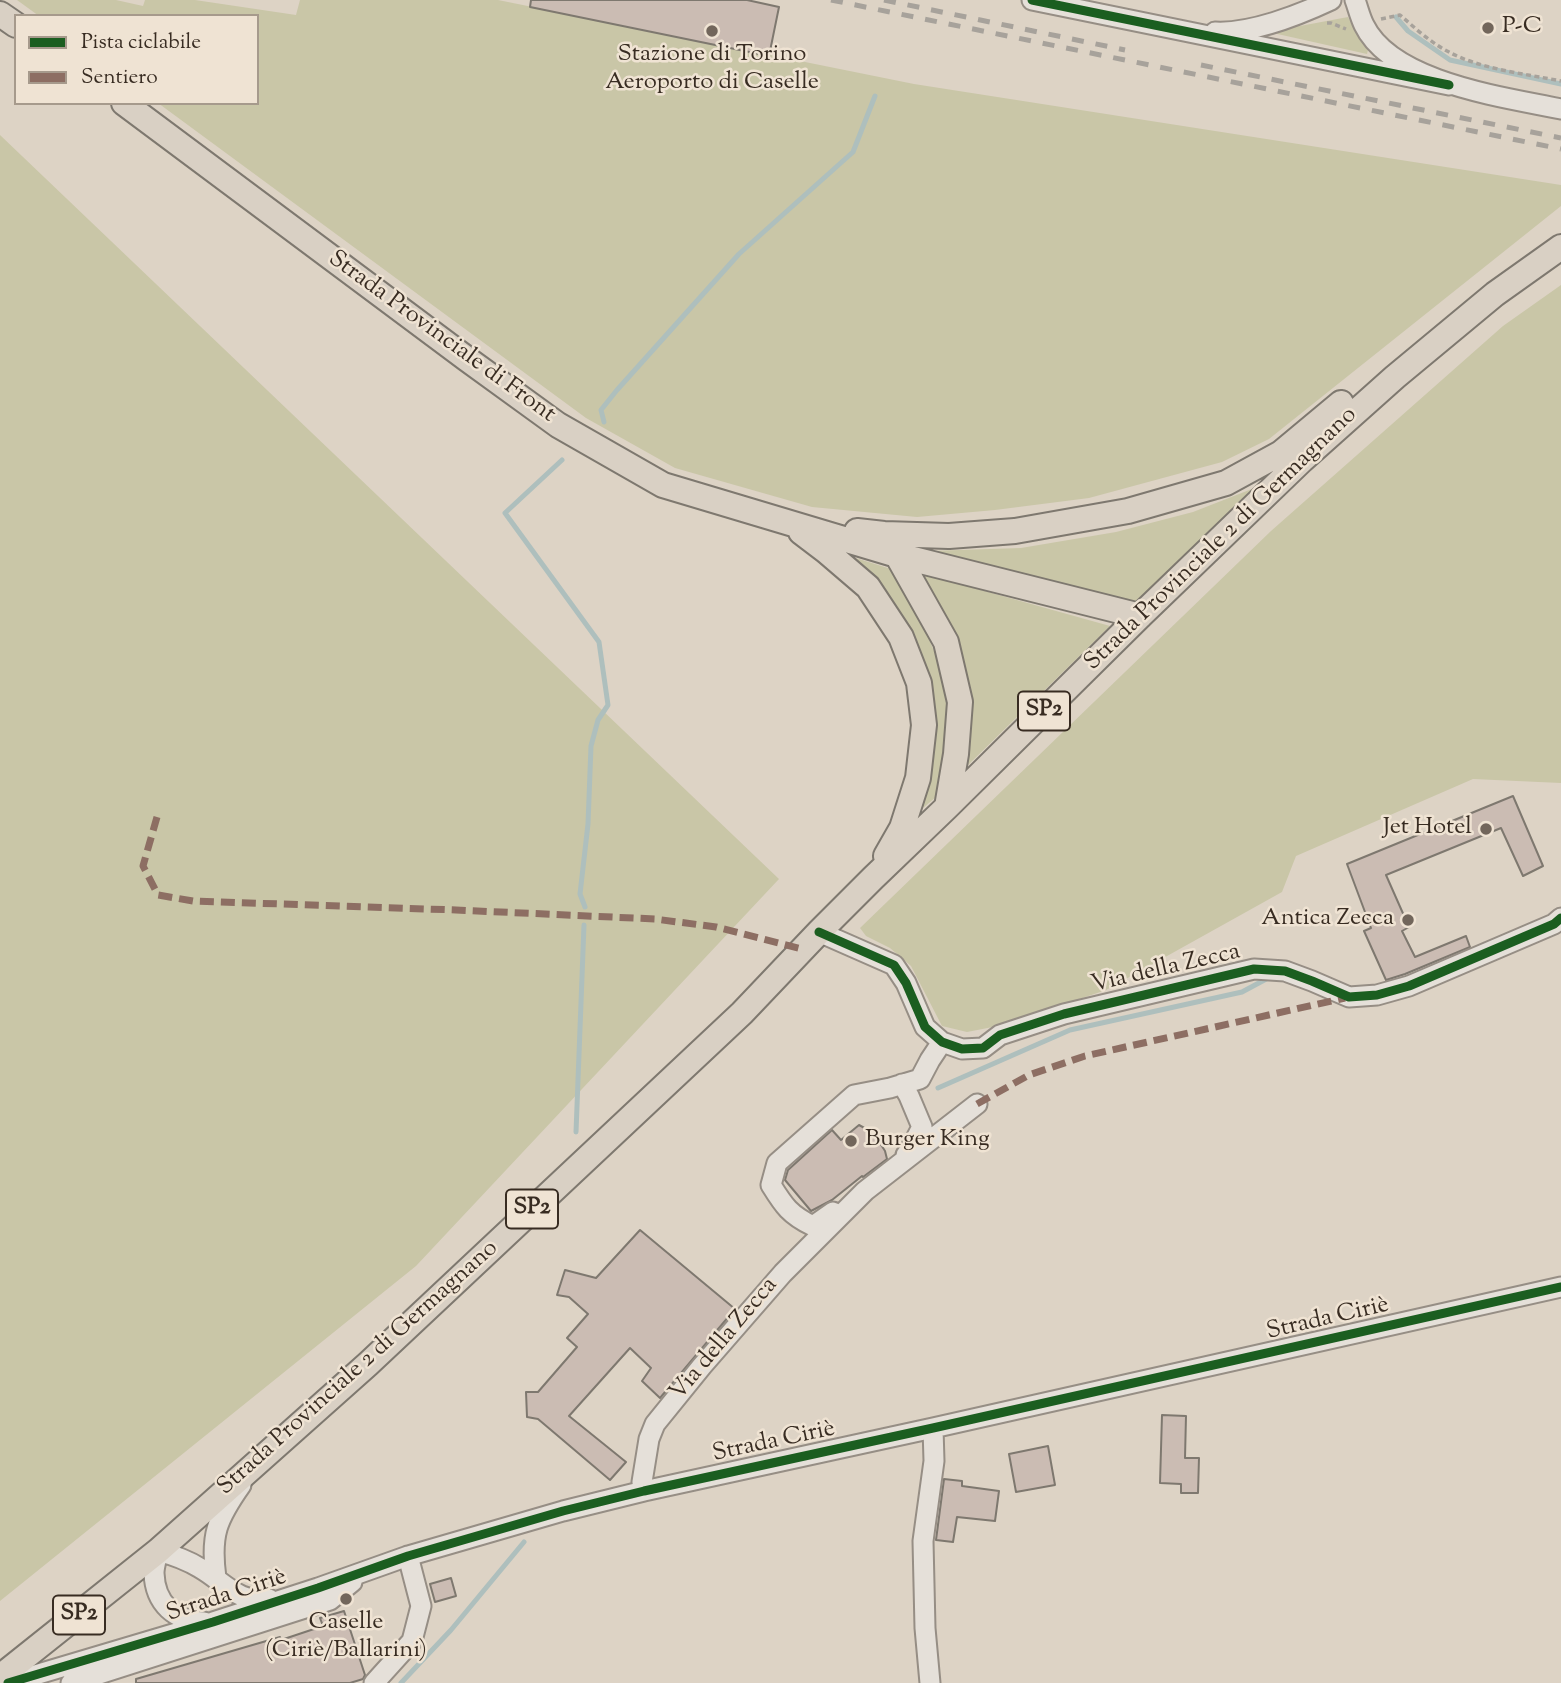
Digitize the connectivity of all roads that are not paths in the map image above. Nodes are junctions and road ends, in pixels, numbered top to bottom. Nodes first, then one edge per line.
1 (1032, 0) edge
2 (1318, 0) edge
3 (1331, 0) edge
4 (1355, 0) edge
5 (1300, 14) junction
6 (1179, 31) junction
7 (1449, 85) junction
8 (127, 105) edge
9 (1561, 109) edge
10 (1561, 247) edge
11 (1495, 294) junction
12 (786, 521) junction
13 (897, 555) junction
14 (1140, 616) junction
15 (947, 807) junction
16 (873, 878) junction
17 (1561, 918) edge
18 (818, 932) junction
19 (942, 1042) junction
20 (902, 1084) junction
21 (977, 1104) dead end
22 (1561, 1287) edge
23 (933, 1428) junction
24 (256, 1463) junction
25 (644, 1491) junction
26 (158, 1551) junction
27 (408, 1556) junction
28 (365, 1572) junction
29 (216, 1578) junction
30 (318, 1588) junction
31 (214, 1622) junction
32 (0, 1677) edge
33 (8, 1683) edge
34 (71, 1683) edge
35 (374, 1683) edge
36 (930, 1683) edge

1 - 6 street
2 - 5 street
3 - 5 street
4 - 7 street
5 - 6 street
6 - 7 street
7 - 9 street
8 - 12 main road, Strada Provinciale di Front
10 - 11 main road, SP2
11 - 12 main road
11 - 14 main road, Strada Provinciale 2 di Germagnano / SP2
12 - 13 main road
12 - 16 main road
13 - 14 main road
13 - 15 main road
14 - 15 main road, Strada Provinciale 2 di Germagnano / SP2
15 - 16 main road, Strada Provinciale 2 di Germagnano / SP2
16 - 18 main road, Strada Provinciale 2 di Germagnano / SP2
17 - 19 street, Via della Zecca
18 - 19 street
18 - 24 main road, Strada Provinciale 2 di Germagnano / SP2
19 - 20 street
20 - 20 street
21 - 25 street, Via della Zecca
22 - 23 street, Strada Ciriè
23 - 25 street, Strada Ciriè
23 - 36 street
24 - 26 main road, Strada Provinciale 2 di Germagnano / SP2
24 - 29 street
25 - 27 street, Strada Ciriè
26 - 29 street
26 - 31 street
26 - 32 main road, Strada Provinciale 2 di Germagnano / SP2
27 - 28 street, Strada Ciriè
27 - 35 street
28 - 30 street, Strada Ciriè
28 - 34 street
29 - 30 street
30 - 31 street, Strada Ciriè
31 - 33 street, Strada Ciriè

